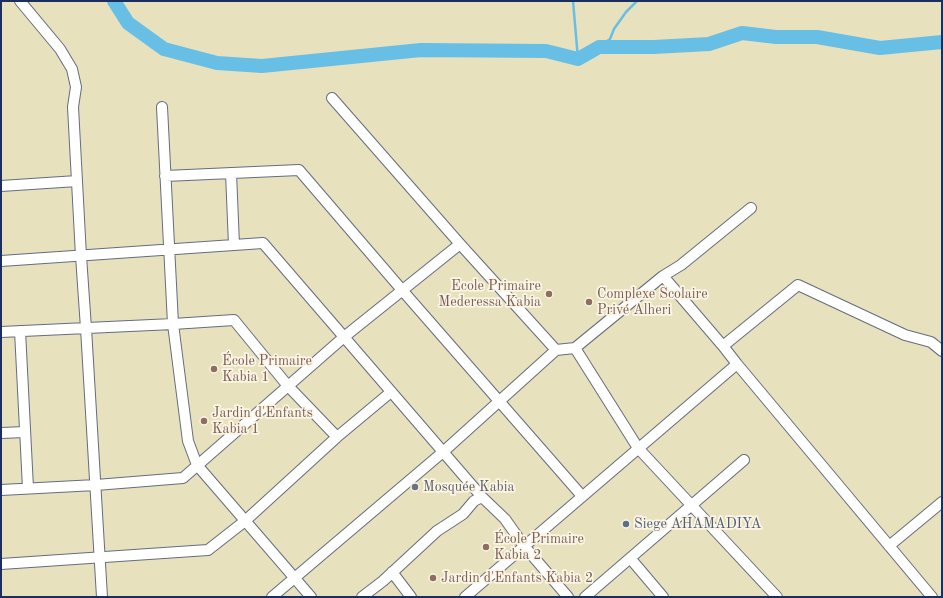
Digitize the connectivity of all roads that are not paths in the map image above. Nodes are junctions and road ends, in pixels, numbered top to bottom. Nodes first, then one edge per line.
1 (20, 1) edge
2 (332, 98) dead end
3 (162, 107) dead end
4 (231, 173) junction
5 (166, 176) junction
6 (77, 181) junction
7 (1, 186) edge
8 (751, 208) dead end
9 (460, 244) junction
10 (234, 245) junction
11 (169, 249) junction
12 (81, 256) junction
13 (1, 261) edge
14 (663, 276) junction
15 (402, 290) junction
16 (173, 324) junction
17 (86, 328) junction
18 (20, 331) junction
19 (1, 332) edge
20 (344, 337) junction
21 (723, 346) junction
22 (575, 348) junction
23 (556, 350) junction
24 (942, 351) edge
25 (737, 364) junction
26 (288, 386) junction
27 (391, 392) junction
28 (499, 401) junction
29 (25, 432) junction
30 (1, 433) edge
31 (337, 437) junction
32 (638, 448) junction
33 (443, 452) junction
34 (744, 460) dead end
35 (197, 465) junction
36 (96, 485) junction
37 (28, 488) junction
38 (1, 490) edge
39 (582, 496) junction
40 (482, 497) junction
41 (942, 502) edge
42 (691, 506) junction
43 (245, 521) junction
44 (524, 546) junction
45 (889, 546) junction
46 (100, 557) junction
47 (630, 558) junction
48 (1, 564) edge
49 (392, 572) junction
50 (294, 578) junction
51 (102, 597) edge
52 (272, 597) edge
53 (311, 597) edge
54 (362, 597) edge
55 (411, 597) edge
56 (465, 597) edge
57 (568, 597) edge
58 (586, 597) edge
59 (663, 597) edge
60 (777, 597) edge
61 (932, 597) edge

1 - 6 street
2 - 9 street
3 - 5 street
4 - 5 street
4 - 10 street
4 - 15 street
5 - 11 street
6 - 7 street
6 - 12 street
8 - 14 street
9 - 15 street
9 - 23 street
10 - 11 street
10 - 20 street
11 - 12 street
11 - 16 street
12 - 13 street
12 - 17 street
14 - 21 street
14 - 22 street
15 - 20 street
15 - 28 street
16 - 17 street
16 - 26 street
16 - 35 street
17 - 18 street
17 - 36 street
18 - 19 street
18 - 29 street
20 - 26 street
20 - 27 street
21 - 24 street
21 - 25 street
22 - 23 street
22 - 32 street
23 - 28 street
25 - 32 street
25 - 45 street
26 - 31 street
26 - 35 street
27 - 31 street
27 - 33 street
28 - 33 street
28 - 39 street
29 - 30 street
29 - 37 street
31 - 43 street
32 - 39 street
32 - 42 street
33 - 40 street
33 - 50 street
34 - 42 street
35 - 36 street
35 - 43 street
36 - 37 street
36 - 46 street
37 - 38 street
39 - 44 street
40 - 44 street
40 - 49 street
41 - 45 street
42 - 47 street
42 - 60 street
43 - 46 street
43 - 50 street
44 - 56 street
44 - 57 street
45 - 61 street
46 - 48 street
46 - 51 street
47 - 58 street
47 - 59 street
49 - 54 street
49 - 55 street
50 - 52 street
50 - 53 street

